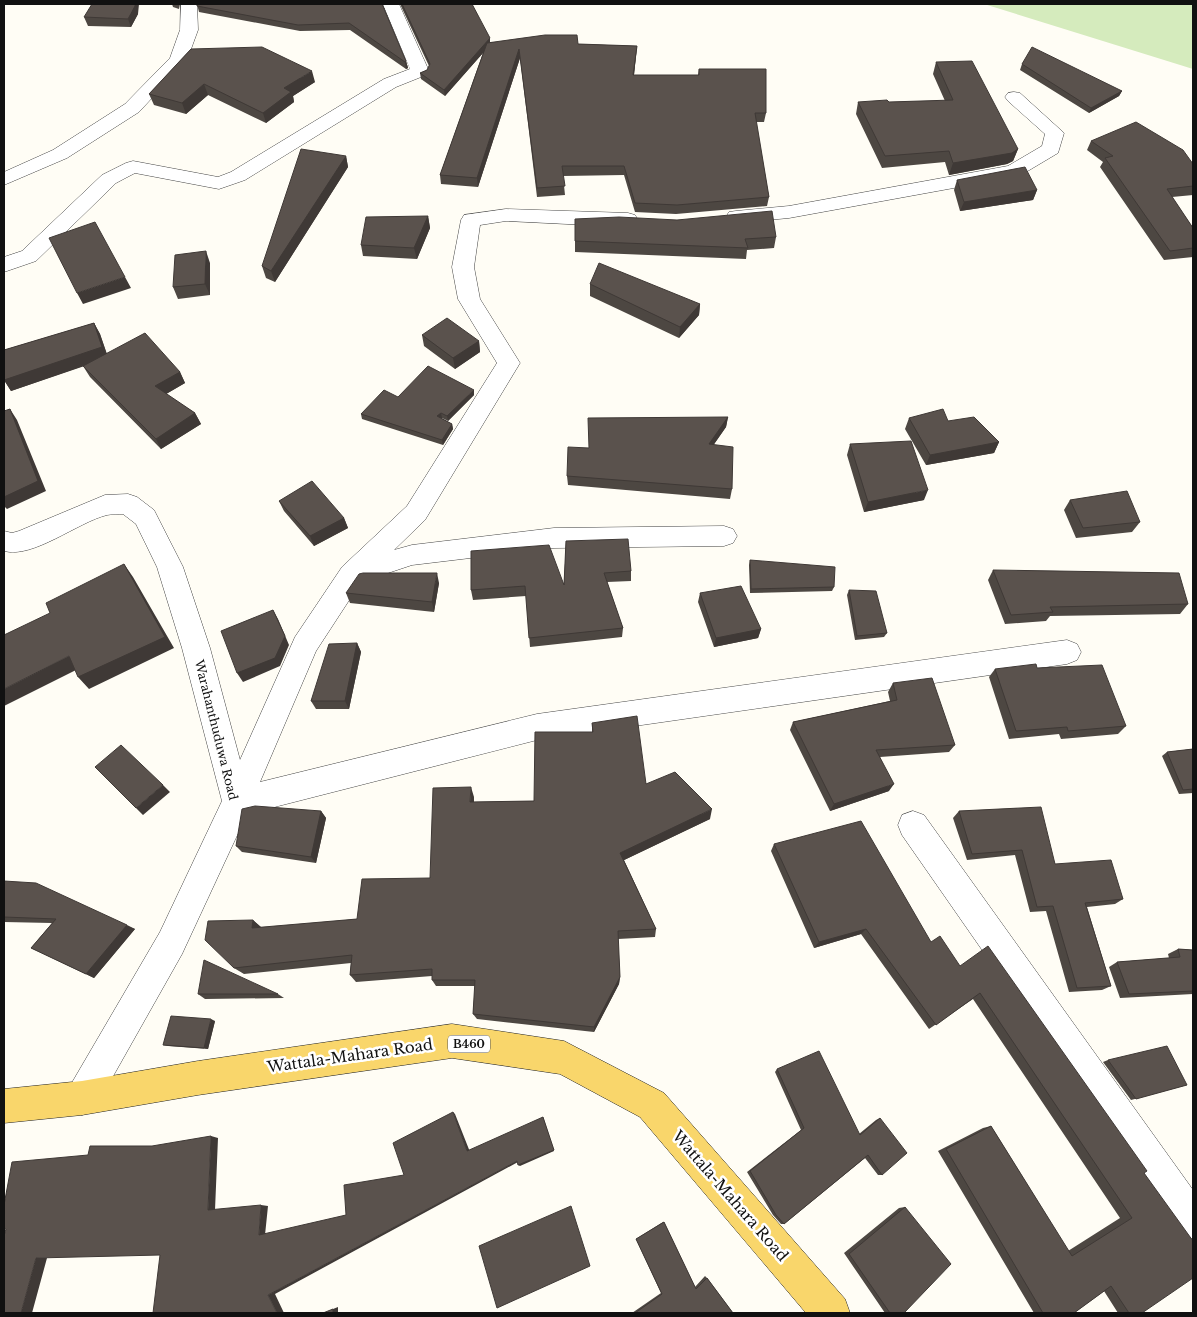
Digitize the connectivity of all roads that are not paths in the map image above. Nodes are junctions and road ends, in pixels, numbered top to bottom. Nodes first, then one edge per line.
1 (188, 4) edge
2 (391, 4) edge
3 (1014, 97) dead end
4 (4, 179) edge
5 (713, 219) edge
6 (647, 221) edge
7 (4, 265) edge
8 (724, 536) dead end
9 (4, 541) edge
10 (351, 575) junction
11 (1067, 652) dead end
12 (237, 802) junction
13 (913, 825) dead end
14 (82, 1098) junction
15 (4, 1106) edge
16 (1193, 1221) edge
17 (831, 1313) edge

1 - 4 street
2 - 7 street
3 - 5 street
6 - 10 street
8 - 10 street
9 - 12 street, Warahanthuduwa Road
10 - 12 street
11 - 12 street
12 - 14 street, Warahanthuduwa Road
13 - 16 street
14 - 15 main road, Wattala-Mahara Road / B460
14 - 17 main road, Wattala-Mahara Road / B460

